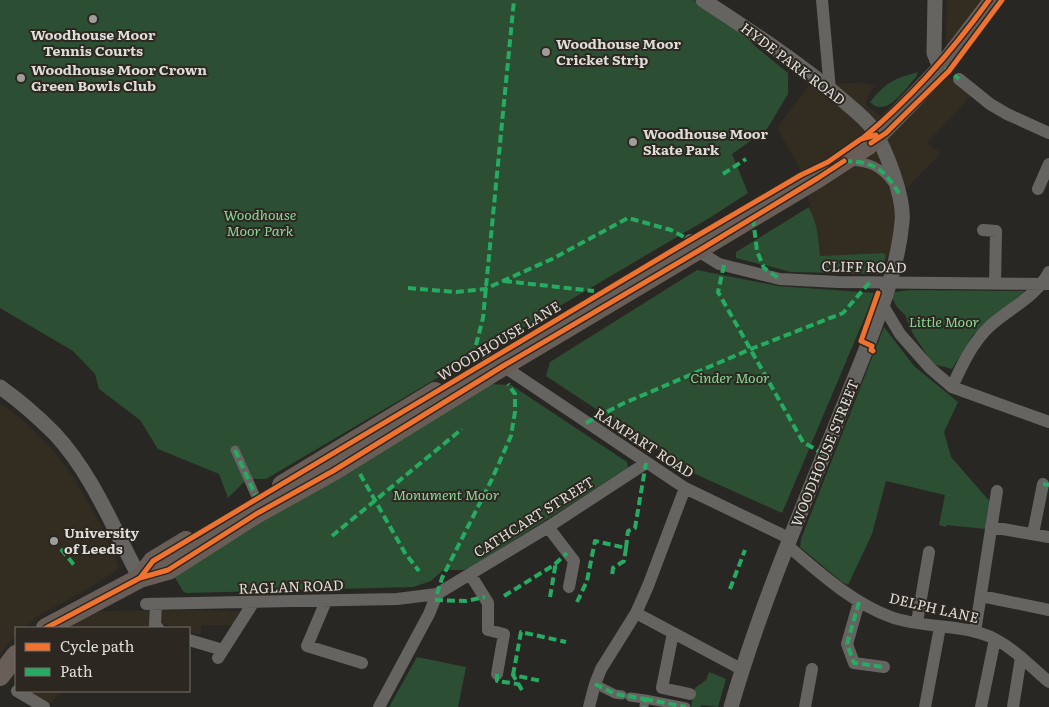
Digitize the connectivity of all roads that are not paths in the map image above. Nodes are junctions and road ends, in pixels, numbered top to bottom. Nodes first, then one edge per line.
1 (703, 0) edge
2 (822, 0) edge
3 (935, 0) edge
4 (994, 0) edge
5 (951, 73) junction
6 (830, 90) junction
7 (1049, 133) edge
8 (876, 135) junction
9 (844, 161) junction
10 (1049, 164) edge
11 (1038, 189) dead end
12 (900, 195) junction
13 (983, 230) dead end
14 (694, 246) junction
15 (1049, 272) edge
16 (890, 282) junction
17 (995, 284) junction
18 (1046, 284) edge
19 (882, 304) junction
20 (496, 363) junction
21 (0, 387) edge
22 (952, 387) junction
23 (1049, 422) edge
24 (235, 450) dead end
25 (646, 463) junction
26 (1043, 484) dead end
27 (685, 488) junction
28 (997, 491) dead end
29 (257, 500) junction
30 (548, 527) junction
31 (992, 527) junction
32 (1033, 534) junction
33 (1049, 537) edge
34 (789, 542) junction
35 (929, 552) dead end
36 (470, 574) junction
37 (140, 578) junction
38 (570, 587) dead end
39 (437, 594) junction
40 (981, 596) junction
41 (326, 601) junction
42 (859, 602) junction
43 (253, 603) junction
44 (1049, 610) edge
45 (636, 613) junction
46 (917, 622) junction
47 (48, 627) edge
48 (156, 627) edge
49 (940, 627) junction
50 (975, 632) junction
51 (673, 633) junction
52 (995, 639) junction
53 (190, 640) edge
54 (15, 656) edge
55 (1021, 657) junction
56 (362, 663) dead end
57 (884, 667) dead end
58 (741, 669) junction
59 (812, 669) dead end
60 (497, 674) dead end
61 (0, 676) edge
62 (1049, 682) edge
63 (0, 683) edge
64 (594, 684) junction
65 (15, 690) edge
66 (18, 692) edge
67 (690, 694) dead end
68 (645, 703) edge
69 (44, 707) edge
70 (379, 707) edge
71 (588, 707) edge
72 (686, 707) edge
73 (731, 707) edge
74 (805, 707) edge
75 (925, 707) edge
76 (981, 707) edge
77 (1013, 707) edge

1 - 6 street, HYDE PARK ROAD
2 - 6 street
3 - 5 street
4 - 5 highway
5 - 7 street
5 - 8 highway
6 - 8 street, HYDE PARK ROAD
8 - 9 highway, WOODHOUSE LANE
8 - 12 street, WOODHOUSE STREET
8 - 14 highway, WOODHOUSE LANE
9 - 12 street, WOODHOUSE STREET
9 - 14 highway, WOODHOUSE LANE
10 - 11 street
12 - 16 street, WOODHOUSE STREET
13 - 17 street
14 - 16 street, CLIFF ROAD
14 - 20 highway, WOODHOUSE LANE
15 - 18 street
16 - 17 street, CLIFF ROAD
16 - 19 street, WOODHOUSE STREET
17 - 18 street, CLIFF ROAD
18 - 22 street
19 - 22 street
19 - 34 street, WOODHOUSE STREET
20 - 25 street, RAMPART ROAD
20 - 29 highway, WOODHOUSE LANE
20 - 37 highway, WOODHOUSE LANE
21 - 37 street
22 - 23 street
24 - 29 street
25 - 27 street, RAMPART ROAD
25 - 30 street, CATHCART STREET
26 - 32 street
27 - 34 street, RAMPART ROAD
27 - 45 street
28 - 31 street
29 - 37 highway, WOODHOUSE LANE
30 - 36 street, CATHCART STREET
30 - 38 street
31 - 32 street
31 - 40 street
32 - 33 street
34 - 42 street, DELPH LANE
34 - 58 street, WOODHOUSE STREET
35 - 46 street
36 - 39 street, CATHCART STREET
36 - 60 street
37 - 47 highway, WOODHOUSE LANE
39 - 41 street, RAGLAN ROAD
39 - 70 street
40 - 44 street
40 - 50 street
41 - 43 street, RAGLAN ROAD
41 - 56 street
42 - 46 street, DELPH LANE
42 - 57 street
43 - 48 street, RAGLAN ROAD
43 - 53 street
45 - 51 street
45 - 64 street
46 - 49 street, DELPH LANE
49 - 50 street, DELPH LANE
49 - 75 street
50 - 52 street, DELPH LANE
51 - 58 street
51 - 67 street
52 - 55 street, DELPH LANE
52 - 76 street
54 - 61 highway
55 - 62 street, DELPH LANE
55 - 77 street
58 - 73 street, WOODHOUSE STREET
59 - 74 street
63 - 65 street
64 - 68 street
64 - 71 street
66 - 69 street
68 - 72 street

